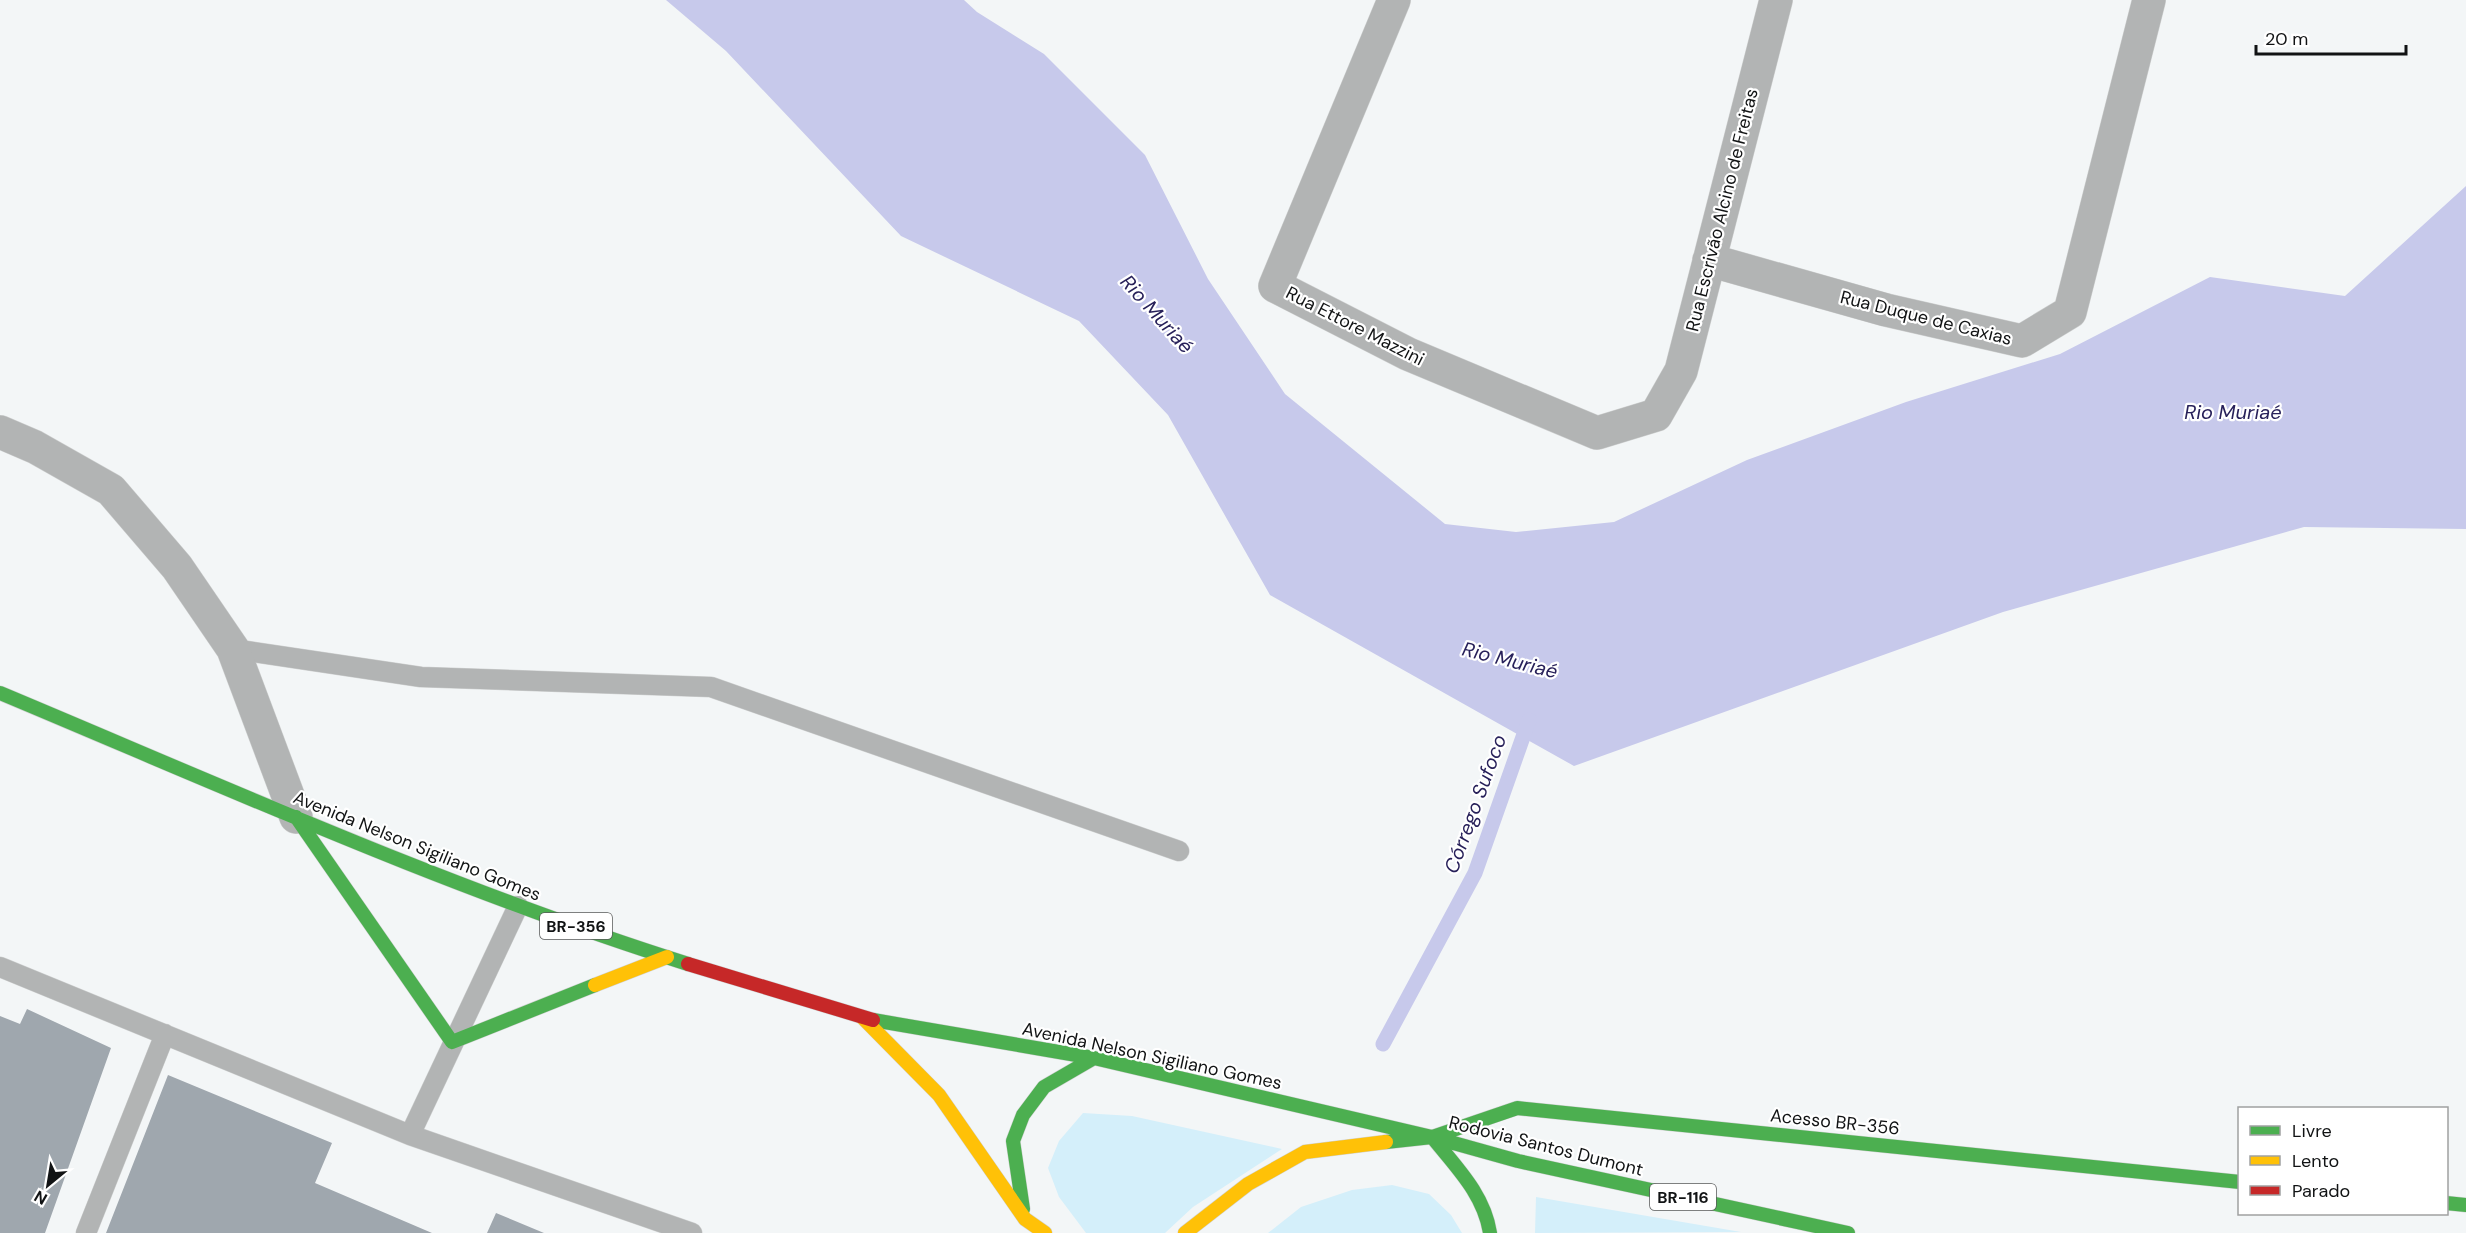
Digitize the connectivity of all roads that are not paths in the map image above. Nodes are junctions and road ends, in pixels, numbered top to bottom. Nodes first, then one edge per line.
1 (1394, 0) edge
2 (1776, 0) edge
3 (2149, 0) edge
4 (1709, 260) junction
5 (1656, 415) joint
6 (0, 432) edge
7 (233, 649) junction
8 (0, 693) edge
9 (296, 817) junction
10 (1179, 851) dead end
11 (518, 906) junction
12 (667, 957) junction
13 (0, 967) edge
14 (863, 1018) junction
15 (165, 1034) junction
16 (452, 1042) junction
17 (1094, 1058) junction
18 (410, 1135) junction
19 (1432, 1137) junction
20 (2238, 1182) edge
21 (2448, 1203) edge
22 (2466, 1205) edge
23 (1026, 1226) edge
24 (86, 1233) edge
25 (692, 1233) edge
26 (1046, 1233) edge
27 (1185, 1233) edge
28 (1490, 1233) edge
29 (1848, 1233) edge

1 - 5 street, Rua Ettore Mazzini
2 - 4 street, Rua Escrivão Alcino de Freitas
3 - 4 street, Rua Duque de Caxias
4 - 5 street, Rua Escrivão Alcino de Freitas
6 - 7 street
7 - 9 street
7 - 10 lane
8 - 9 main road, Avenida Nelson Sigiliano Gomes / BR-356
9 - 11 main road, Avenida Nelson Sigiliano Gomes / BR-356
9 - 16 main road
11 - 12 main road, Avenida Nelson Sigiliano Gomes / BR-356
11 - 16 lane
12 - 14 main road, Avenida Nelson Sigiliano Gomes / BR-356
12 - 16 main road
13 - 15 lane
14 - 17 main road, Avenida Nelson Sigiliano Gomes / BR-356
14 - 23 main road, Avenida Nelson Sigiliano Gomes / BR-356
15 - 18 lane
15 - 24 lane
16 - 18 lane
17 - 19 main road, Avenida Nelson Sigiliano Gomes
17 - 23 main road
18 - 25 lane
19 - 20 main road, Acesso BR-356
19 - 27 main road, Rodovia Santos Dumont / BR-116
19 - 28 main road
19 - 29 main road, Rodovia Santos Dumont / BR-116
21 - 22 main road
23 - 26 main road, Avenida Nelson Sigiliano Gomes / BR-356

